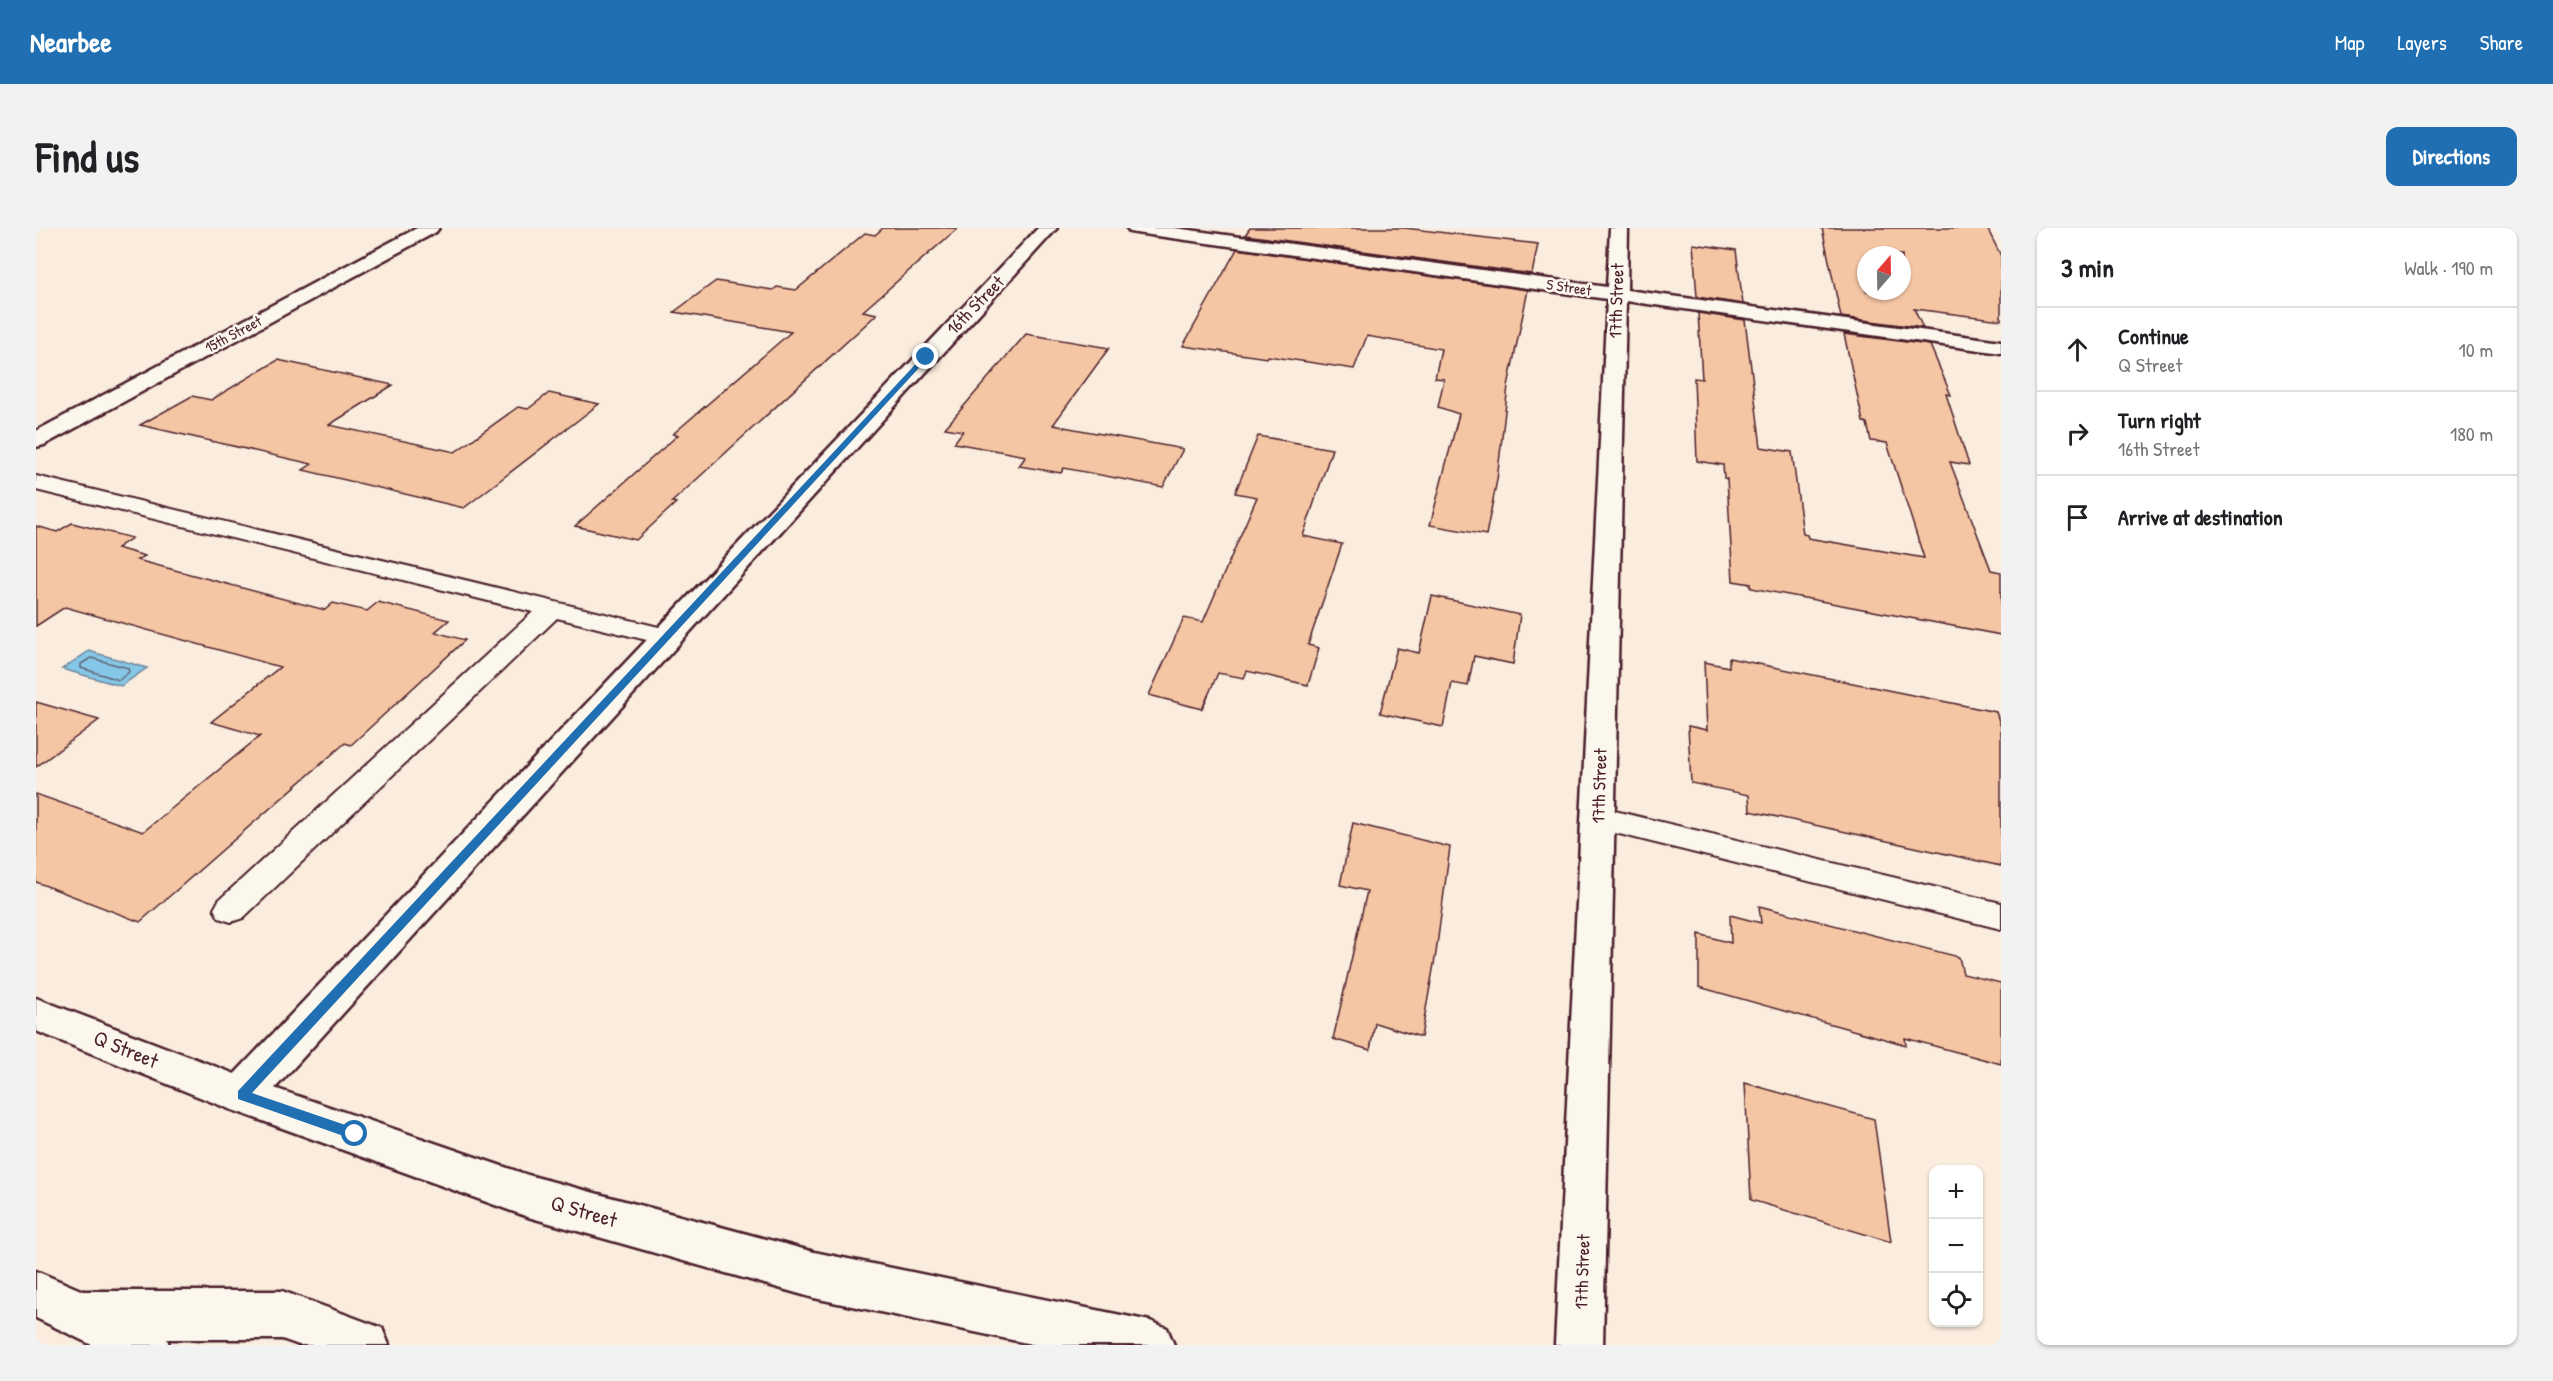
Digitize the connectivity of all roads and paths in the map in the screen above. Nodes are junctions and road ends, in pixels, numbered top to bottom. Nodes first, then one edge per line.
1 (430, 228) edge
2 (1048, 228) edge
3 (1136, 228) edge
4 (1619, 228) edge
5 (1616, 293) junction
6 (2001, 347) edge
7 (36, 440) edge
8 (37, 484) edge
9 (552, 609) junction
10 (667, 637) junction
11 (1598, 818) junction
12 (231, 909) dead end
13 (2001, 916) edge
14 (36, 1014) edge
15 (242, 1095) junction
16 (36, 1294) edge
17 (80, 1315) junction
18 (145, 1345) edge
19 (365, 1345) edge
20 (1150, 1345) edge
21 (1580, 1345) edge

1 - 7 main road, 15th Street
2 - 10 main road, 16th Street
3 - 5 main road, S Street
4 - 5 main road, 17th Street
5 - 6 main road, S Street
5 - 11 main road, 17th Street
8 - 9 lane
9 - 10 lane
9 - 12 lane
10 - 15 main road, 16th Street
11 - 13 lane
11 - 21 main road, 17th Street
14 - 15 main road, Q Street
15 - 20 main road, Q Street
16 - 17 main road
17 - 18 main road
17 - 19 main road

